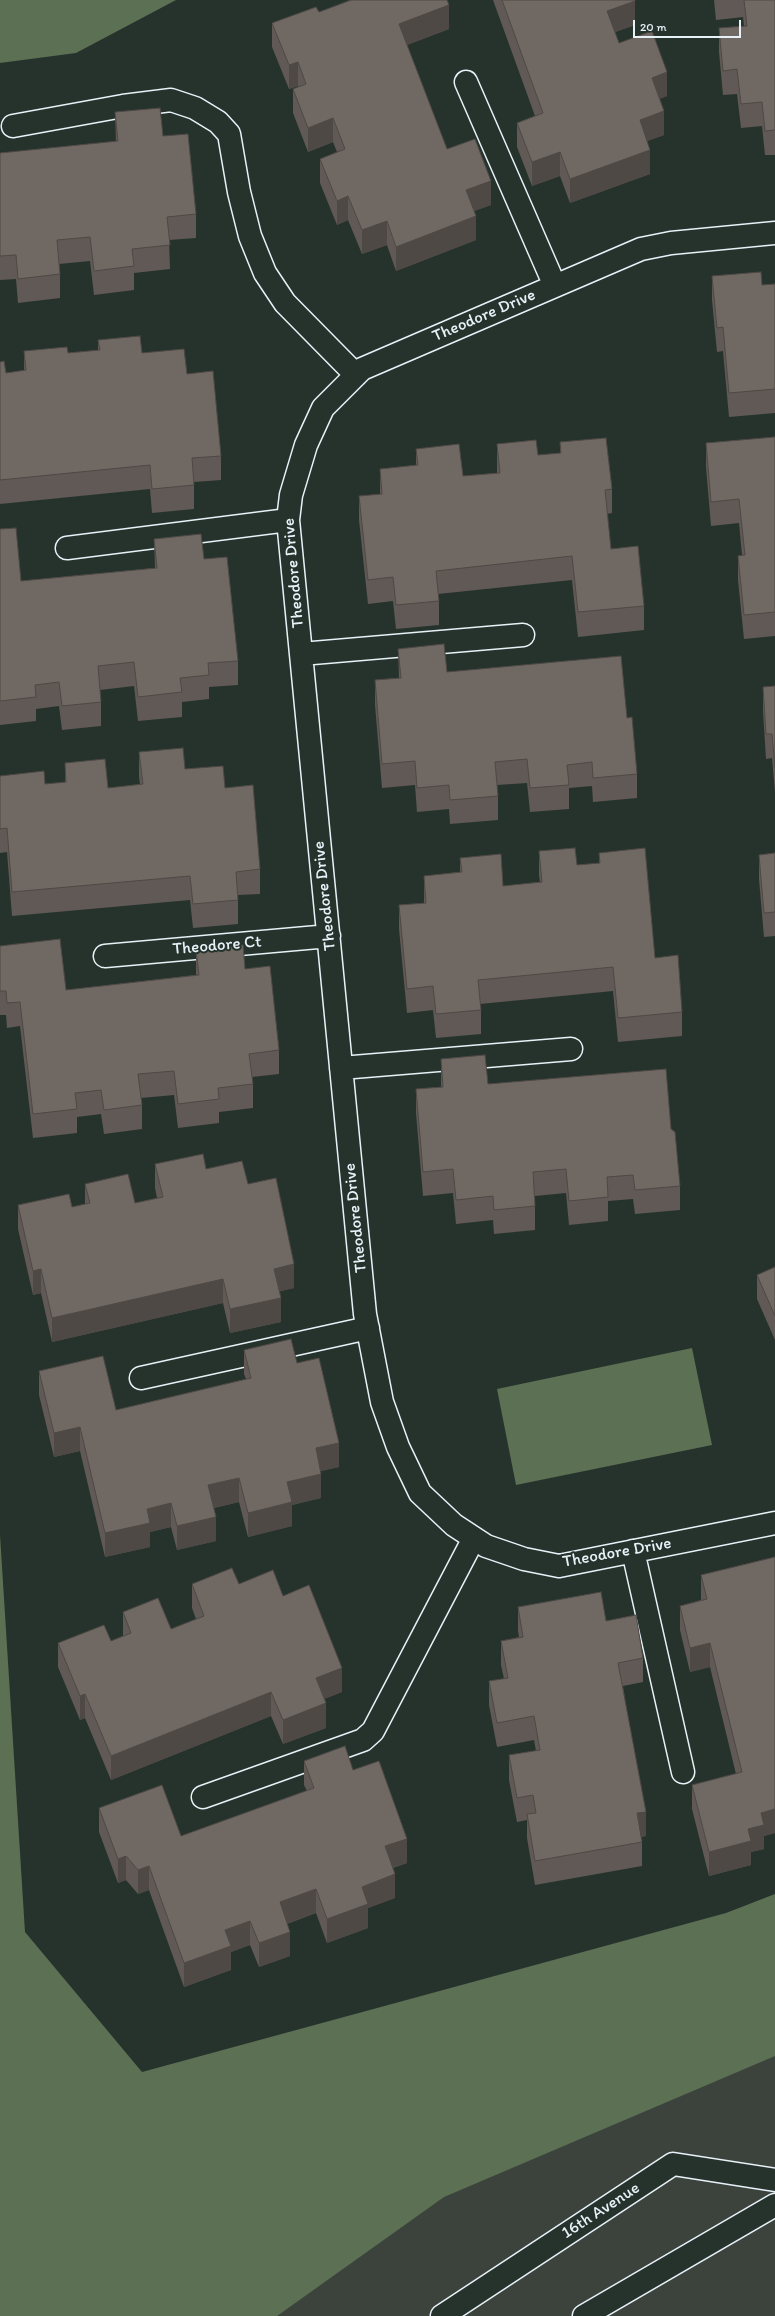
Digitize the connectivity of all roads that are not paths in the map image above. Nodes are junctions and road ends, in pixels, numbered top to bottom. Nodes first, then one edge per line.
1 (466, 82) dead end
2 (13, 126) dead end
3 (775, 233) edge
4 (555, 286) junction
5 (356, 375) junction
6 (288, 520) junction
7 (67, 548) dead end
8 (523, 635) dead end
9 (301, 654) junction
10 (328, 936) junction
11 (105, 956) dead end
12 (571, 1049) dead end
13 (341, 1068) junction
14 (368, 1328) junction
15 (141, 1378) dead end
16 (775, 1523) edge
17 (474, 1538) junction
18 (634, 1551) junction
19 (683, 1772) dead end
20 (203, 1797) dead end
21 (775, 2180) edge
22 (775, 2205) edge
23 (442, 2316) edge
24 (584, 2316) edge

1 - 4 street
2 - 5 street
3 - 4 street, Theodore Drive
4 - 5 street, Theodore Drive
5 - 6 street, Theodore Drive
6 - 7 street
6 - 9 street, Theodore Drive
8 - 9 street
9 - 10 street, Theodore Drive
10 - 11 street, Theodore Ct
10 - 13 street, Theodore Drive
12 - 13 street
13 - 14 street, Theodore Drive
14 - 15 street
14 - 17 street, Theodore Drive
16 - 18 street, Theodore Drive
17 - 18 street, Theodore Drive
17 - 20 street
18 - 19 street
21 - 23 street, 16th Avenue
22 - 24 street

